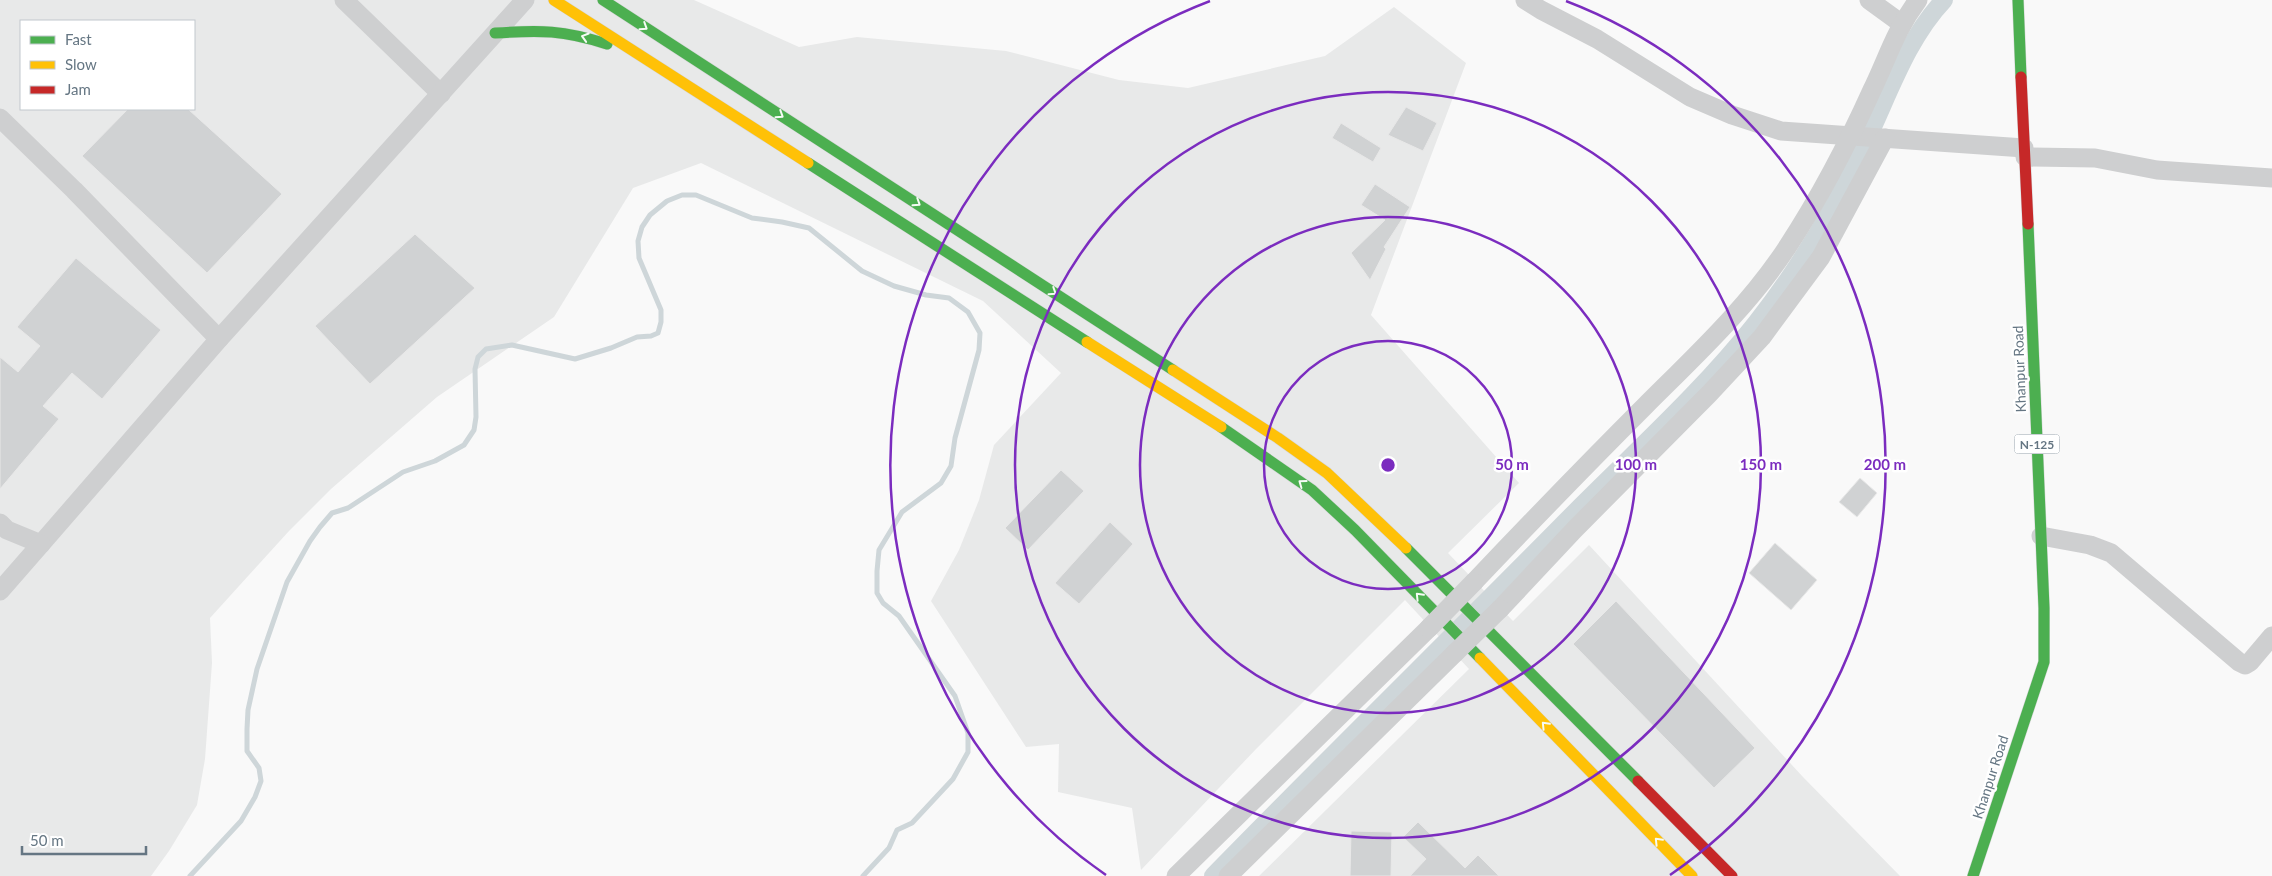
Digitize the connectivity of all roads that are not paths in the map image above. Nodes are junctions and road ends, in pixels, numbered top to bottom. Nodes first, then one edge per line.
1 (344, 0) edge
2 (525, 0) edge
3 (554, 0) edge
4 (603, 0) edge
5 (1525, 0) edge
6 (1870, 0) edge
7 (1918, 0) edge
8 (2018, 0) edge
9 (1902, 24) junction
10 (495, 33) junction
11 (631, 51) junction
12 (441, 94) junction
13 (0, 118) edge
14 (1867, 137) junction
15 (2025, 152) junction
16 (2272, 178) edge
17 (219, 339) junction
18 (0, 523) edge
19 (2041, 536) junction
20 (41, 544) junction
21 (0, 591) edge
22 (2272, 636) edge
23 (1176, 876) edge
24 (1228, 876) edge
25 (1692, 876) edge
26 (1732, 876) edge
27 (1973, 876) edge

1 - 12 street
2 - 10 street
3 - 11 main road
4 -> 26 main road
5 - 14 street
6 - 9 street
7 - 9 street
8 - 15 main road, Khanpur Road / N-125
9 - 14 street
11 -> 10 main road
10 - 12 street
25 -> 11 main road
12 - 17 street
13 - 17 street
14 - 15 street
14 - 23 street, bridge
14 - 24 street, bridge
15 - 16 street
15 - 19 main road, Khanpur Road / N-125
17 - 20 street
18 - 20 street
19 - 22 street
19 - 27 main road, Khanpur Road / N-125
20 - 21 street

